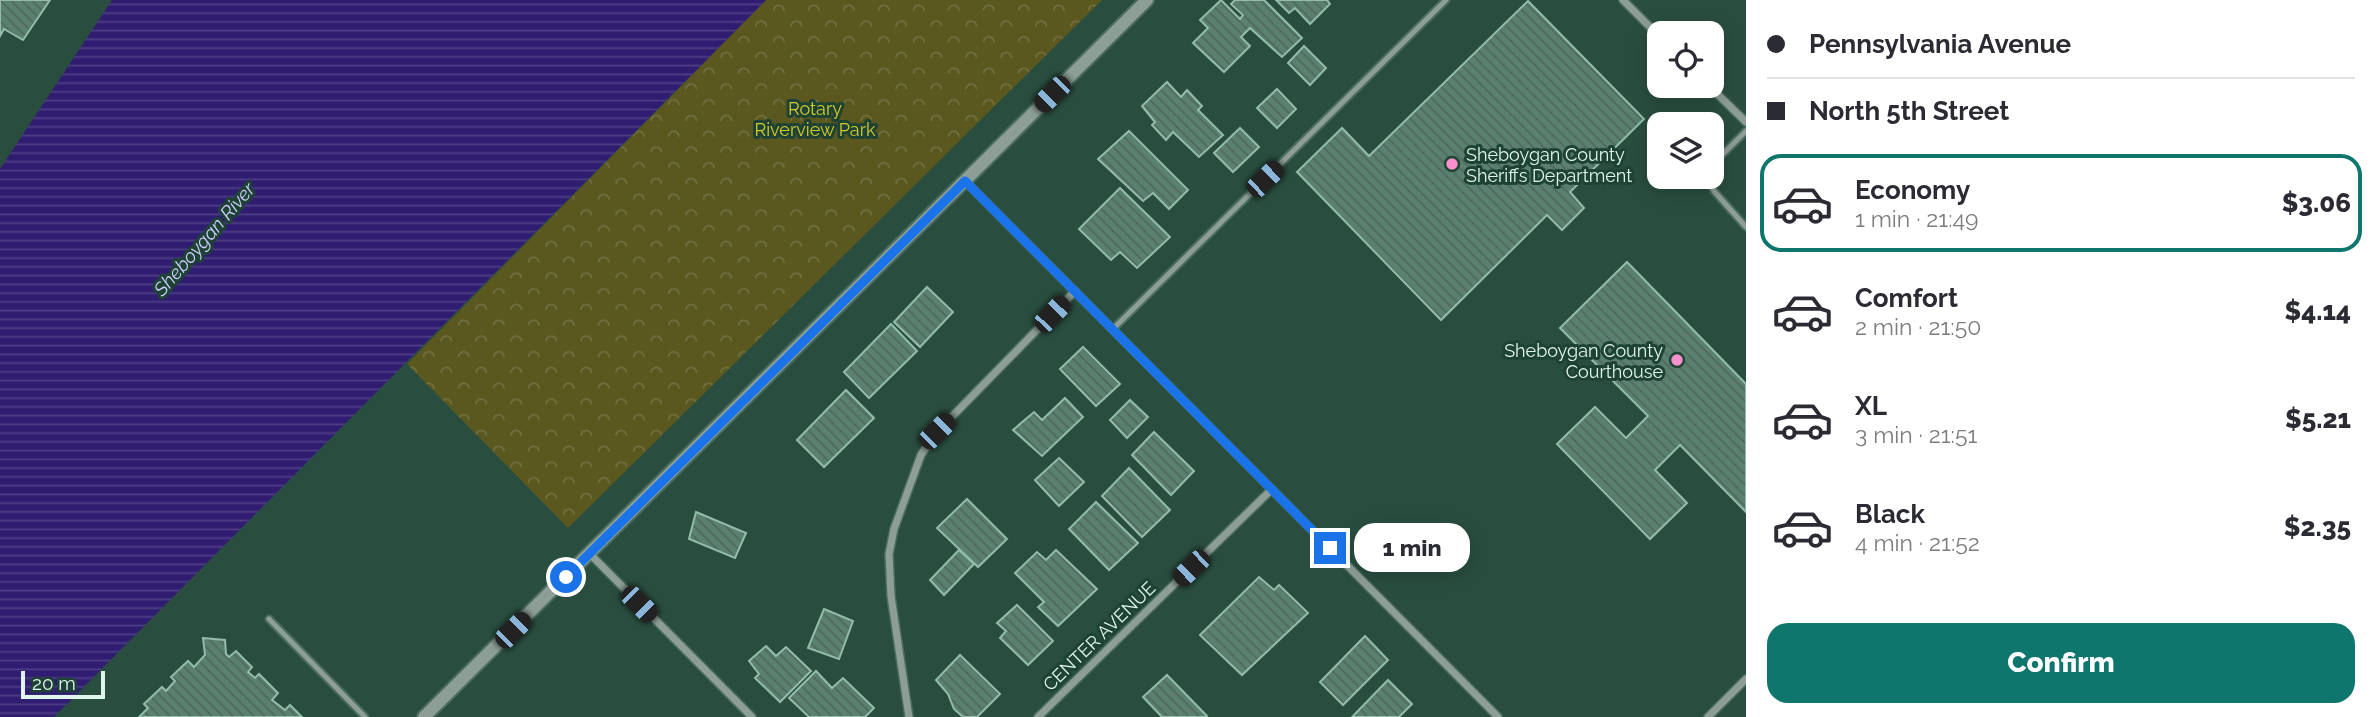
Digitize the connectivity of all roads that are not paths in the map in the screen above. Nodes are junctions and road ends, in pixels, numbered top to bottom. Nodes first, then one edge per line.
1 (1147, 0) edge
2 (1446, 0) edge
3 (1623, 0) edge
4 (1647, 24) edge
5 (1721, 98) edge
6 (1746, 122) edge
7 (1746, 131) edge
8 (1724, 153) edge
9 (965, 181) junction
10 (1713, 189) edge
11 (1746, 227) edge
12 (1075, 291) junction
13 (1113, 329) junction
14 (1272, 489) junction
15 (590, 554) junction
16 (269, 619) dead end
17 (1746, 679) edge
18 (365, 717) edge
19 (424, 717) edge
20 (751, 717) edge
21 (909, 717) edge
22 (1038, 717) edge
23 (1498, 717) edge
24 (1708, 717) edge

1 - 9 street
2 - 13 lane
3 - 4 street
5 - 6 street
7 - 8 lane
9 - 12 street
9 - 15 street
10 - 11 lane
12 - 13 street
12 - 21 street
13 - 14 street
14 - 22 street, CENTER AVENUE
14 - 23 street
15 - 19 street
15 - 20 street
16 - 18 lane
17 - 24 street

